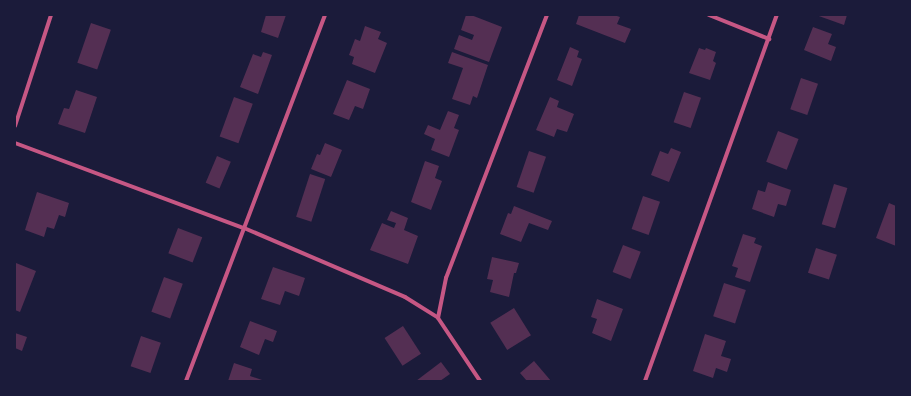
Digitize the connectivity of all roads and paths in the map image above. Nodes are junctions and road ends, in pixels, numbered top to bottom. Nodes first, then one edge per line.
1 (51, 15) edge
2 (325, 15) edge
3 (547, 15) edge
4 (709, 15) edge
5 (777, 15) edge
6 (769, 39) junction
7 (15, 126) edge
8 (15, 143) edge
9 (244, 228) junction
10 (438, 318) junction
11 (186, 381) edge
12 (480, 381) edge
13 (645, 381) edge

1 - 7 street
2 - 9 street
3 - 10 street
4 - 6 street
5 - 6 street
6 - 13 street
8 - 9 street
9 - 10 street
9 - 11 street
10 - 12 street

